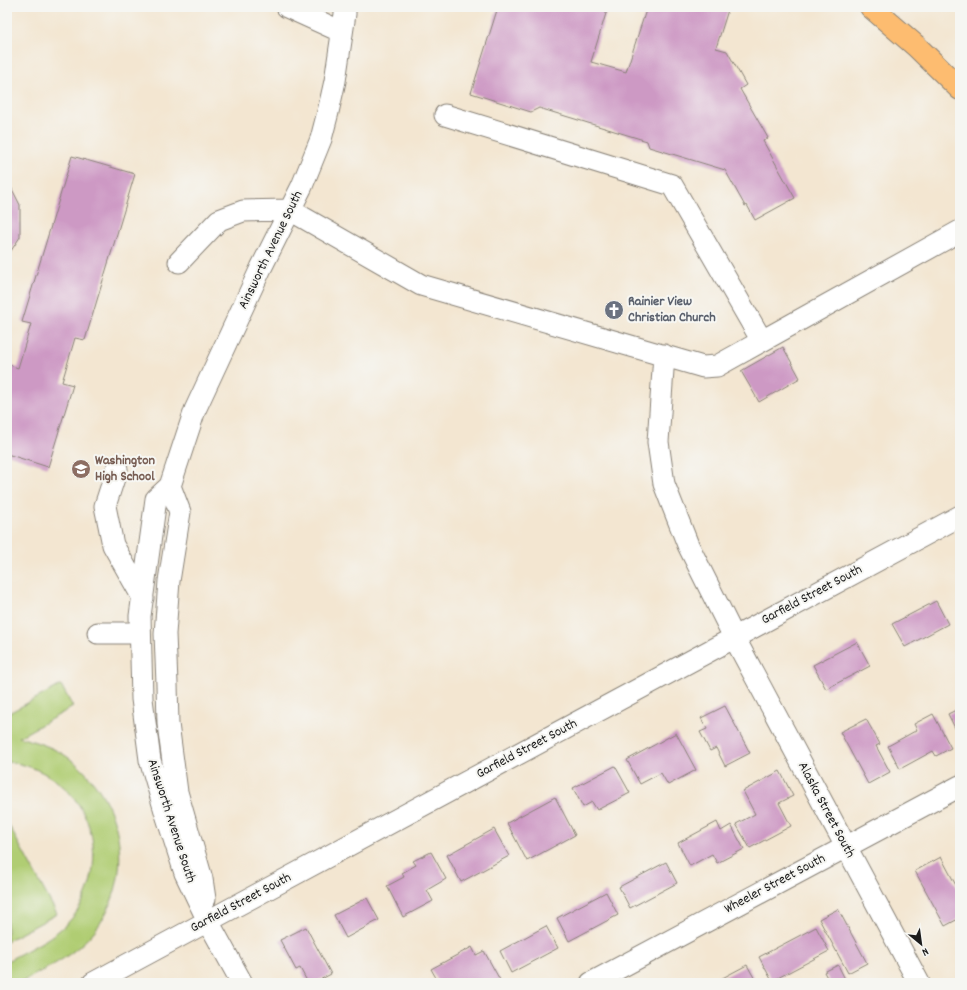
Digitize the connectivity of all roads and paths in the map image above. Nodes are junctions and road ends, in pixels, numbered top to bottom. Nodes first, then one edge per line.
1 (287, 7) edge
2 (345, 7) edge
3 (871, 7) edge
4 (342, 32) junction
5 (960, 89) edge
6 (445, 115) dead end
7 (290, 210) junction
8 (960, 231) edge
9 (179, 262) dead end
10 (762, 341) junction
11 (664, 355) junction
12 (117, 469) dead end
13 (170, 486) junction
14 (960, 516) edge
15 (143, 598) junction
16 (98, 633) dead end
17 (140, 633) junction
18 (734, 638) junction
19 (960, 786) edge
20 (846, 846) junction
21 (208, 921) junction
22 (93, 983) edge
23 (242, 983) edge
24 (590, 983) edge
25 (919, 983) edge

1 - 4 street
2 - 4 street, Ainsworth Avenue South
3 - 5 main road
4 - 7 street, Ainsworth Avenue South
6 - 10 street
7 - 9 street
7 - 11 street
7 - 13 street, Ainsworth Avenue South
8 - 10 street
10 - 11 street
11 - 18 street, Alaska Street South
12 - 15 street
13 - 15 street, Ainsworth Avenue South
13 - 21 street, Ainsworth Avenue South
14 - 18 street, Garfield Street South
15 - 17 street, Ainsworth Avenue South
16 - 17 street
17 - 21 street, Ainsworth Avenue South
18 - 20 street, Alaska Street South
18 - 21 street, Garfield Street South
19 - 20 street, Wheeler Street South
20 - 24 street, Wheeler Street South
20 - 25 street, Alaska Street South
21 - 22 street, Garfield Street South
21 - 23 street, Ainsworth Avenue South

